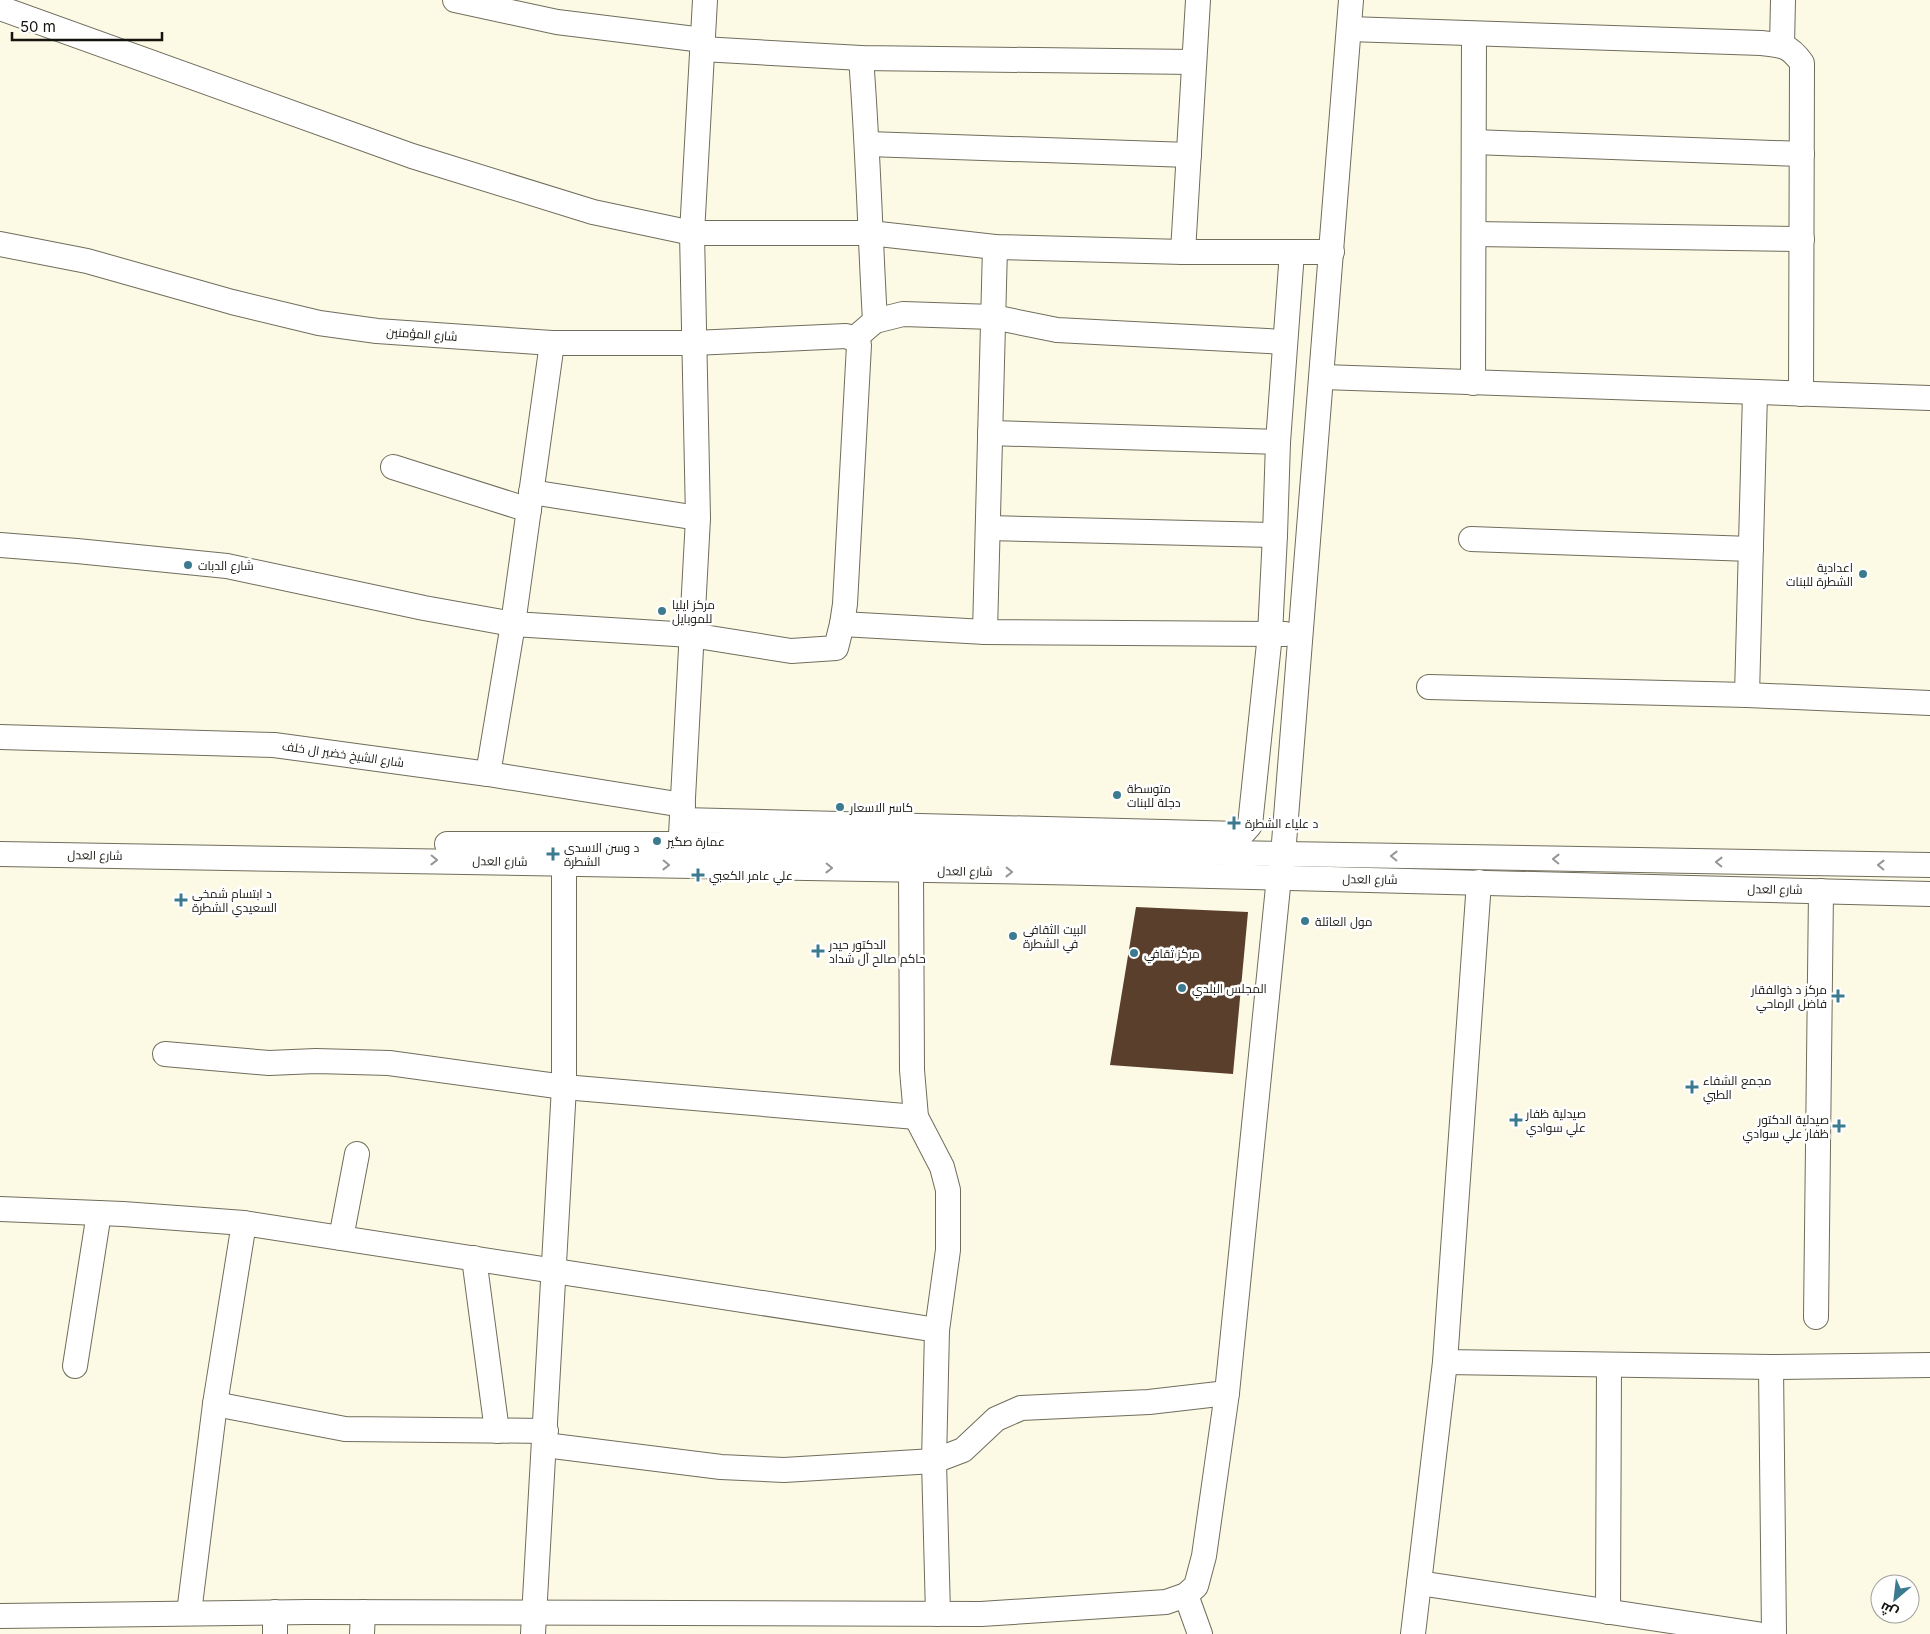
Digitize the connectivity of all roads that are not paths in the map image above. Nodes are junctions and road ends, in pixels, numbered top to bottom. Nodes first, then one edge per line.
1 (455, 0) edge
2 (705, 0) edge
3 (1198, 0) edge
4 (1352, 0) edge
5 (1783, 0) edge
6 (0, 8) edge
7 (1349, 29) junction
8 (1474, 34) junction
9 (703, 45) junction
10 (1782, 45) junction
11 (861, 58) junction
12 (1194, 62) junction
13 (1474, 142) junction
14 (868, 144) junction
15 (1802, 154) junction
16 (1189, 155) junction
17 (692, 233) junction
18 (870, 234) junction
19 (1474, 234) junction
20 (1802, 239) junction
21 (0, 244) edge
22 (995, 247) junction
23 (1183, 252) junction
24 (1292, 252) junction
25 (1332, 252) junction
26 (993, 317) junction
27 (875, 322) junction
28 (854, 338) junction
29 (1285, 342) junction
30 (694, 343) junction
31 (552, 344) junction
32 (1323, 377) junction
33 (1473, 383) junction
34 (1755, 393) junction
35 (1801, 394) junction
36 (1930, 398) edge
37 (990, 433) junction
38 (1278, 442) junction
39 (393, 467) dead end
40 (530, 501) junction
41 (698, 518) junction
42 (988, 528) junction
43 (1276, 535) junction
44 (1471, 539) dead end
45 (0, 545) edge
46 (1751, 549) junction
47 (513, 624) junction
48 (842, 624) junction
49 (985, 632) junction
50 (1270, 634) junction
51 (1302, 634) junction
52 (691, 635) junction
53 (1429, 686) dead end
54 (1747, 694) junction
55 (1930, 703) edge
56 (0, 736) edge
57 (488, 774) junction
58 (682, 812) junction
59 (0, 839) edge
60 (681, 844) junction
61 (0, 854) edge
62 (564, 863) junction
63 (1930, 865) edge
64 (1281, 866) junction
65 (911, 870) junction
66 (1479, 882) junction
67 (1821, 891) junction
68 (1930, 894) edge
69 (165, 1054) dead end
70 (564, 1087) junction
71 (916, 1117) junction
72 (357, 1154) dead end
73 (0, 1209) edge
74 (99, 1213) junction
75 (244, 1223) junction
76 (342, 1238) junction
77 (474, 1258) junction
78 (555, 1270) junction
79 (1816, 1317) dead end
80 (937, 1330) junction
81 (1446, 1362) junction
82 (1930, 1364) edge
83 (75, 1366) dead end
84 (1609, 1366) junction
85 (1771, 1367) junction
86 (1227, 1393) junction
87 (215, 1404) junction
88 (497, 1431) junction
89 (545, 1438) junction
90 (934, 1461) junction
91 (1419, 1583) junction
92 (1186, 1595) junction
93 (1608, 1612) junction
94 (189, 1613) junction
95 (938, 1614) junction
96 (0, 1616) edge
97 (275, 1623) edge
98 (363, 1623) edge
99 (534, 1624) edge
100 (888, 1624) edge
101 (1200, 1634) edge
102 (1413, 1634) edge
103 (1757, 1634) edge
104 (1774, 1634) edge

1 - 9 street
2 - 9 street
3 - 12 street
4 - 7 street
5 - 10 street
6 - 17 street
7 - 8 street
7 - 25 street
8 - 10 street
8 - 13 street
9 - 11 street
9 - 17 street
10 - 15 street
11 - 12 street
11 - 14 street
12 - 16 street
13 - 15 street
13 - 19 street
14 - 16 street
14 - 18 street
15 - 20 street
16 - 23 street
17 - 18 street
17 - 30 street
18 - 22 street
18 - 27 street
19 - 20 street
19 - 33 street
20 - 35 street
21 - 31 street, شارع المؤمنين
22 - 23 street
22 - 26 street
23 - 24 street
24 - 25 street
24 - 29 street, شارع الشيخ خضير ال خلف
25 - 32 street
26 - 27 street
26 - 29 street
26 - 37 street
27 - 28 street
28 - 30 street, شارع المؤمنين
28 - 48 street
29 - 38 street, شارع الشيخ خضير ال خلف
30 - 31 street, شارع المؤمنين
30 - 41 street
31 - 40 street
32 - 33 street
32 - 51 street
33 - 34 street
34 - 35 street
34 - 46 street
35 - 36 street
37 - 38 street
37 - 42 street
38 - 43 street, شارع الشيخ خضير ال خلف
39 - 40 street
40 - 41 street
40 - 47 street
41 - 52 street
42 - 43 street
42 - 49 street
43 - 50 street, شارع الشيخ خضير ال خلف
44 - 46 street
45 - 47 street
46 - 54 street
47 - 52 street
47 - 57 street
48 - 49 street
48 - 52 street
49 - 50 street
50 - 51 street
50 - 58 street, شارع الشيخ خضير ال خلف
51 - 64 street
52 - 58 street
53 - 54 street
54 - 55 street
56 - 57 street, شارع الشيخ خضير ال خلف
57 - 58 street, شارع الشيخ خضير ال خلف
58 - 60 street
59 - 60 street, شارع العدل
60 - 64 street, شارع العدل
61 -> 62 street, شارع العدل
62 -> 65 street, شارع العدل
62 - 70 street
63 -> 64 street, شارع العدل
65 -> 64 street, شارع العدل
64 - 66 street, شارع العدل
64 - 86 street
65 - 71 street
66 - 67 street, شارع العدل
66 - 81 street
67 - 68 street, شارع العدل
67 - 79 street
69 - 70 street
70 - 71 street
70 - 78 street
71 - 80 street
72 - 76 street
73 - 74 street
74 - 75 street
74 - 83 street
75 - 76 street
75 - 87 street
76 - 77 street
77 - 78 street
77 - 88 street
78 - 80 street
78 - 89 street
80 - 90 street
81 - 84 street
81 - 91 street
82 - 85 street
84 - 85 street
84 - 93 street
85 - 104 street
86 - 90 street
86 - 92 street
87 - 88 street
87 - 94 street
88 - 89 street
89 - 90 street
89 - 99 street
90 - 95 street
91 - 93 street
91 - 102 street
92 - 95 street
92 - 101 street
93 - 103 street
94 - 96 street
94 - 97 street
95 - 100 street
97 - 98 street
98 - 99 street
99 - 100 street

